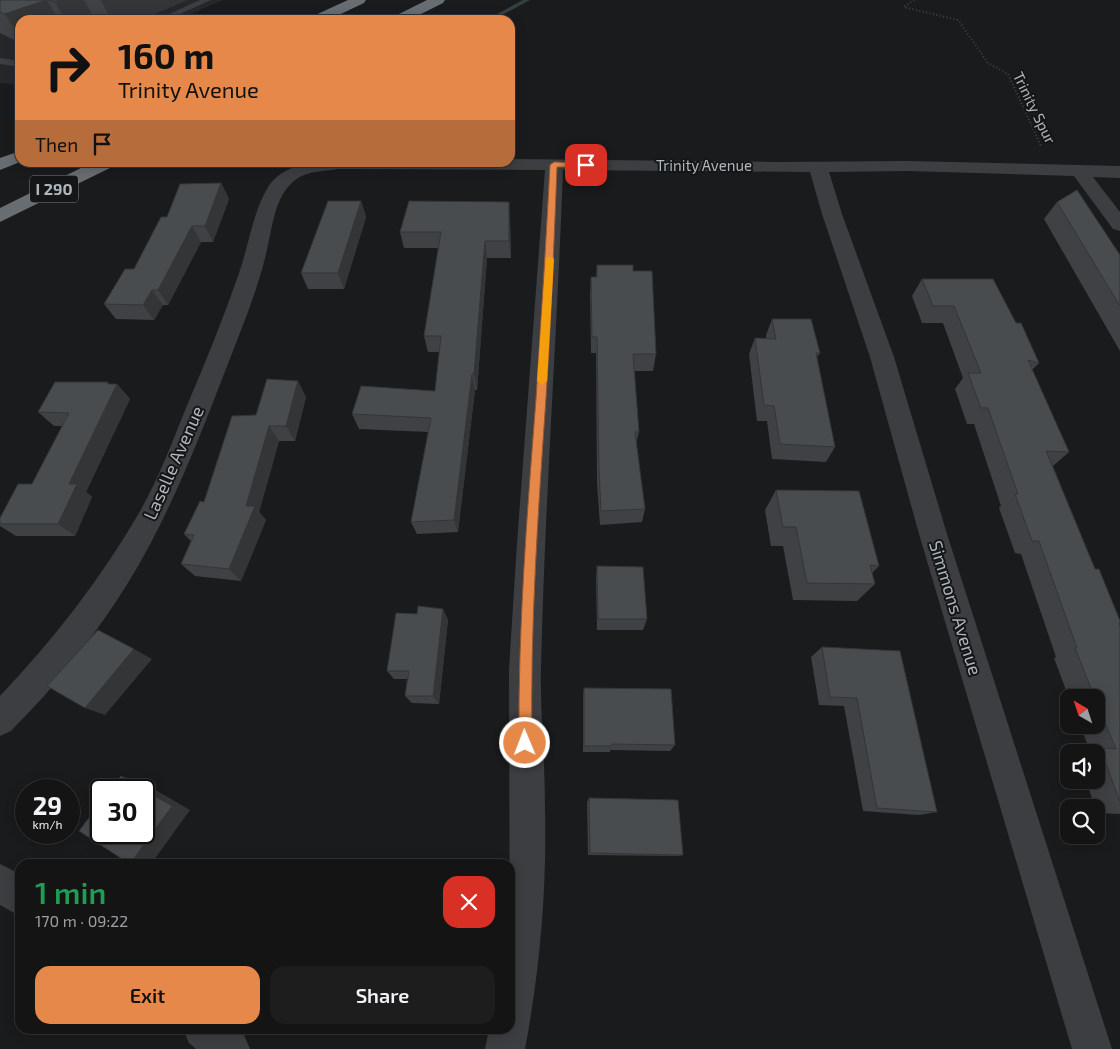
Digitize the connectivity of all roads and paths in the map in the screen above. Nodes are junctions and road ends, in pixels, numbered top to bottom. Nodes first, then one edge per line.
1 (207, 0) edge
2 (359, 0) edge
3 (438, 0) edge
4 (914, 0) edge
5 (172, 15) edge
6 (327, 15) edge
7 (408, 15) edge
8 (0, 61) edge
9 (15, 63) edge
10 (15, 158) edge
11 (515, 164) edge
12 (0, 165) edge
13 (554, 165) junction
14 (98, 167) edge
15 (317, 167) edge
16 (818, 167) junction
17 (1052, 170) junction
18 (1080, 172) junction
19 (1120, 172) edge
20 (289, 175) joint
21 (0, 216) edge
22 (1120, 225) edge
23 (0, 720) edge
24 (0, 882) edge
25 (15, 893) edge
26 (515, 985) edge
27 (209, 1034) edge
28 (508, 1034) edge
29 (230, 1049) edge
30 (505, 1049) edge
31 (1092, 1049) edge

1 - 5 lane
2 - 6 highway
3 - 7 highway
4 - 17 path, Trinity Spur
8 - 9 lane
10 - 12 highway, I 290
11 - 13 street, Trinity Avenue
13 - 16 street, Trinity Avenue
13 - 26 street
14 - 21 highway, I 290
15 - 20 street, Trinity Avenue
16 - 17 street, Trinity Avenue
16 - 31 street, Simmons Avenue
17 - 18 street, Trinity Avenue
18 - 19 street, Trinity Avenue
18 - 22 street
20 - 23 street, Laselle Avenue
24 - 25 street
27 - 29 street
28 - 30 street

